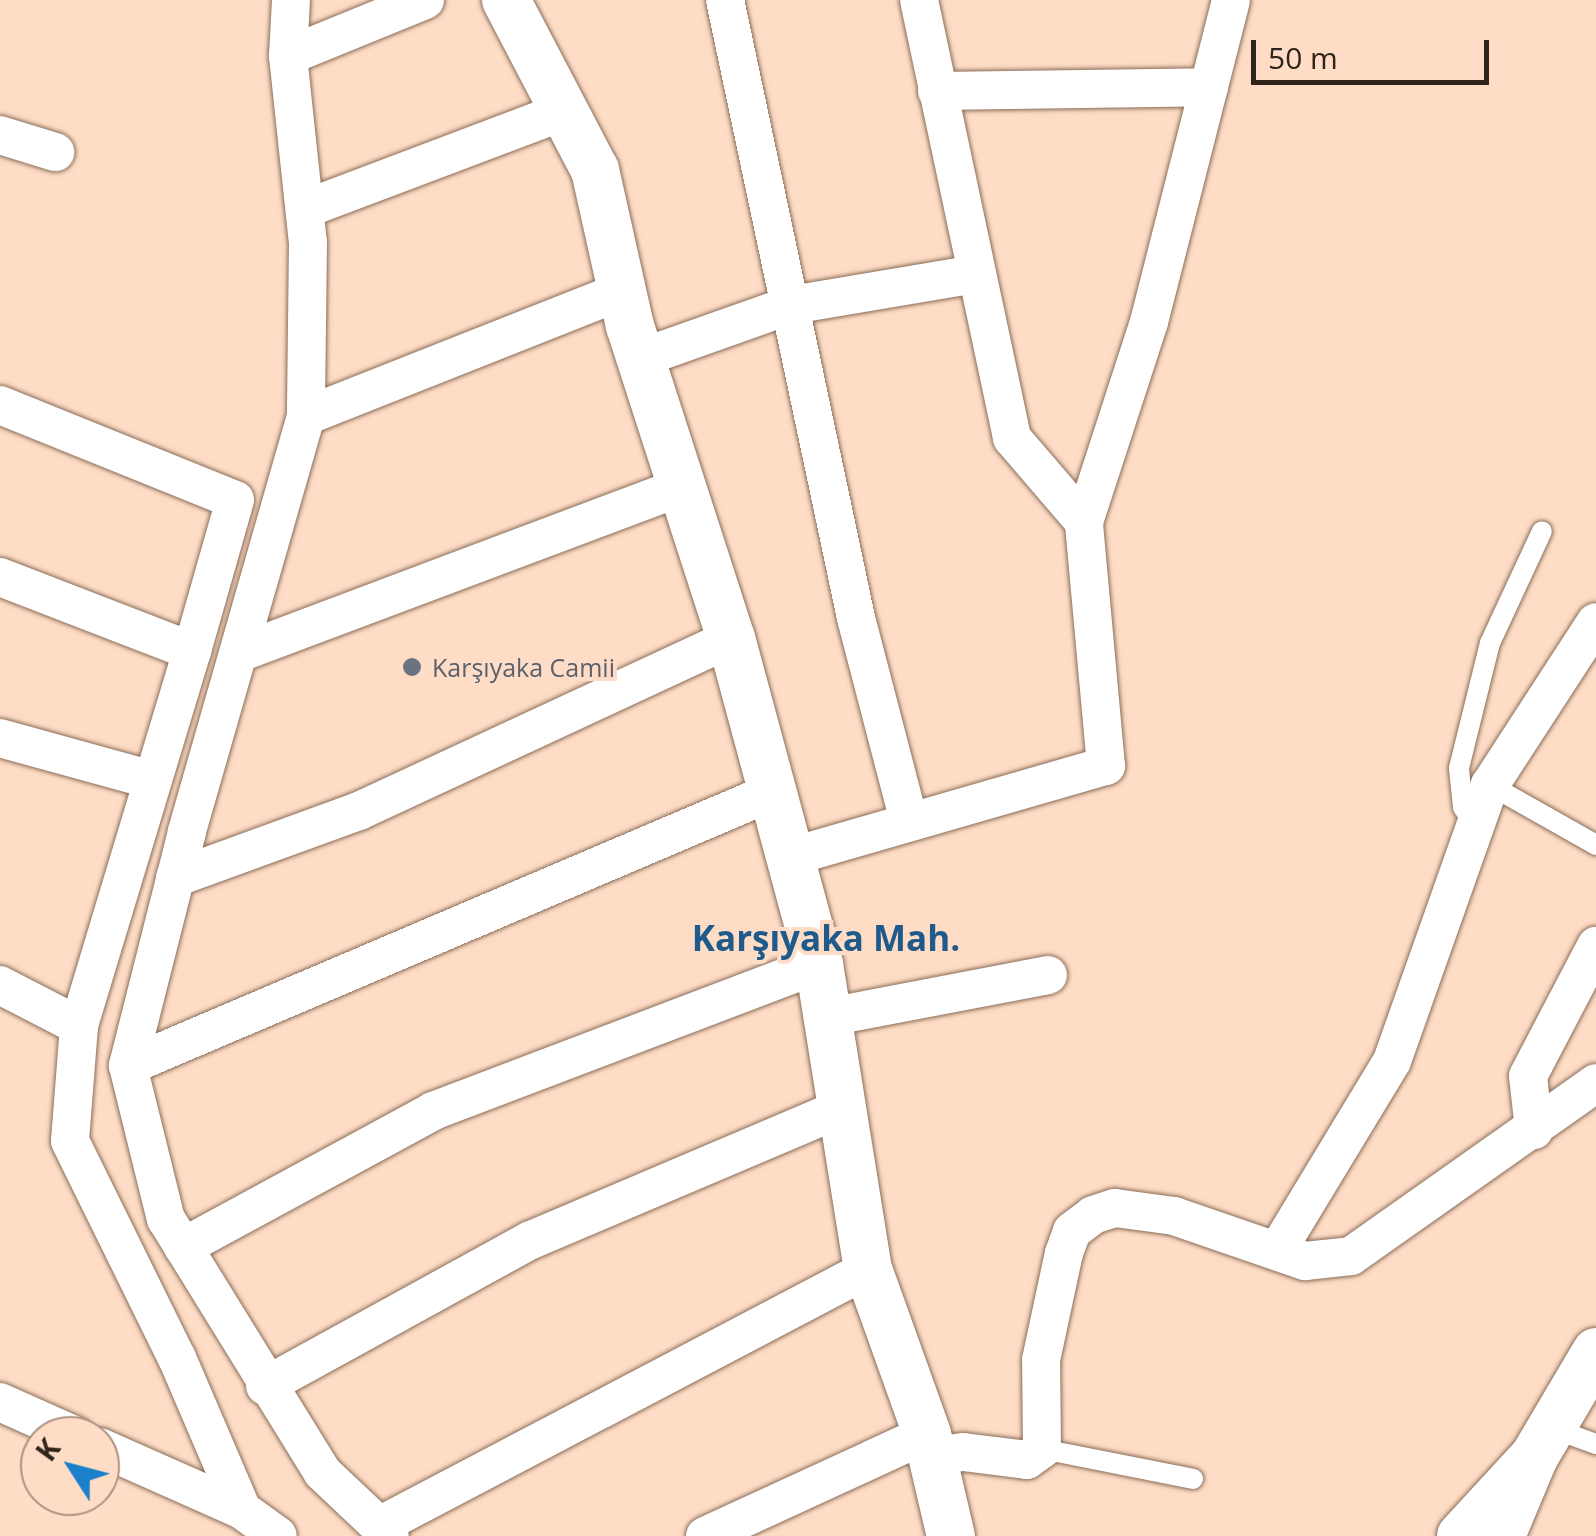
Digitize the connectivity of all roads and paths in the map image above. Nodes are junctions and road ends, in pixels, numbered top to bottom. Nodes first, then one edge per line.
1 (291, 0) edge
2 (425, 0) edge
3 (506, 0) edge
4 (724, 0) edge
5 (920, 0) edge
6 (1231, 0) edge
7 (288, 56) junction
8 (1209, 87) junction
9 (937, 90) junction
10 (564, 111) junction
11 (0, 135) edge
12 (54, 152) dead end
13 (304, 209) junction
14 (976, 274) junction
15 (622, 291) junction
16 (791, 306) junction
17 (641, 358) junction
18 (0, 405) edge
19 (306, 416) junction
20 (682, 487) junction
21 (1084, 522) junction
22 (1542, 531) dead end
23 (0, 576) edge
24 (1596, 622) edge
25 (731, 638) junction
26 (192, 651) junction
27 (242, 652) junction
28 (0, 738) edge
29 (149, 779) junction
30 (1490, 785) junction
31 (772, 792) junction
32 (909, 822) junction
33 (1474, 823) junction
34 (1596, 845) edge
35 (790, 856) junction
36 (176, 878) junction
37 (1596, 946) edge
38 (819, 964) junction
39 (1048, 975) dead end
40 (0, 985) edge
41 (828, 1017) junction
42 (80, 1026) junction
43 (128, 1066) junction
44 (1596, 1084) edge
45 (842, 1108) junction
46 (1534, 1130) junction
47 (182, 1247) junction
48 (1278, 1250) junction
49 (868, 1268) junction
50 (1596, 1352) edge
51 (265, 1386) junction
52 (0, 1402) edge
53 (31, 1416) edge
54 (1543, 1443) junction
55 (1596, 1444) edge
56 (930, 1445) junction
57 (1042, 1449) junction
58 (120, 1456) edge
59 (1193, 1479) dead end
60 (242, 1510) junction
61 (385, 1531) edge
62 (278, 1536) edge
63 (705, 1536) edge
64 (951, 1536) edge
65 (1461, 1536) edge
66 (1500, 1536) edge

1 - 7 street
2 - 7 street
3 - 10 street
4 - 16 street
5 - 9 street
6 - 8 street
7 - 13 street
8 - 9 street
8 - 21 street
9 - 14 street
10 - 13 street
10 - 15 street
11 - 12 street
13 - 19 street
14 - 16 street
14 - 21 street
15 - 17 street
15 - 19 street
16 - 17 street
16 - 32 street
17 - 20 street
18 - 26 street
19 - 27 street
20 - 25 street
20 - 27 street
21 - 32 street
22 - 33 lane
23 - 26 street
24 - 30 street
25 - 31 street
25 - 36 street
26 - 29 street
27 - 36 street
28 - 29 street
29 - 42 street
30 - 33 street
30 - 34 lane
31 - 35 street
31 - 43 street
32 - 35 street
33 - 48 street
35 - 38 street
36 - 43 street
37 - 46 street
38 - 41 street
38 - 47 street
39 - 41 street
40 - 42 street
41 - 45 street
42 - 60 street
43 - 47 street
44 - 46 street
45 - 49 street
45 - 51 street
46 - 48 street
47 - 51 street
48 - 57 street
49 - 56 street
49 - 61 street
50 - 54 street
51 - 61 street
52 - 53 street
54 - 55 lane
54 - 65 street
54 - 66 street
56 - 57 street
56 - 63 street
56 - 64 street
57 - 59 lane
58 - 60 street
60 - 62 street

